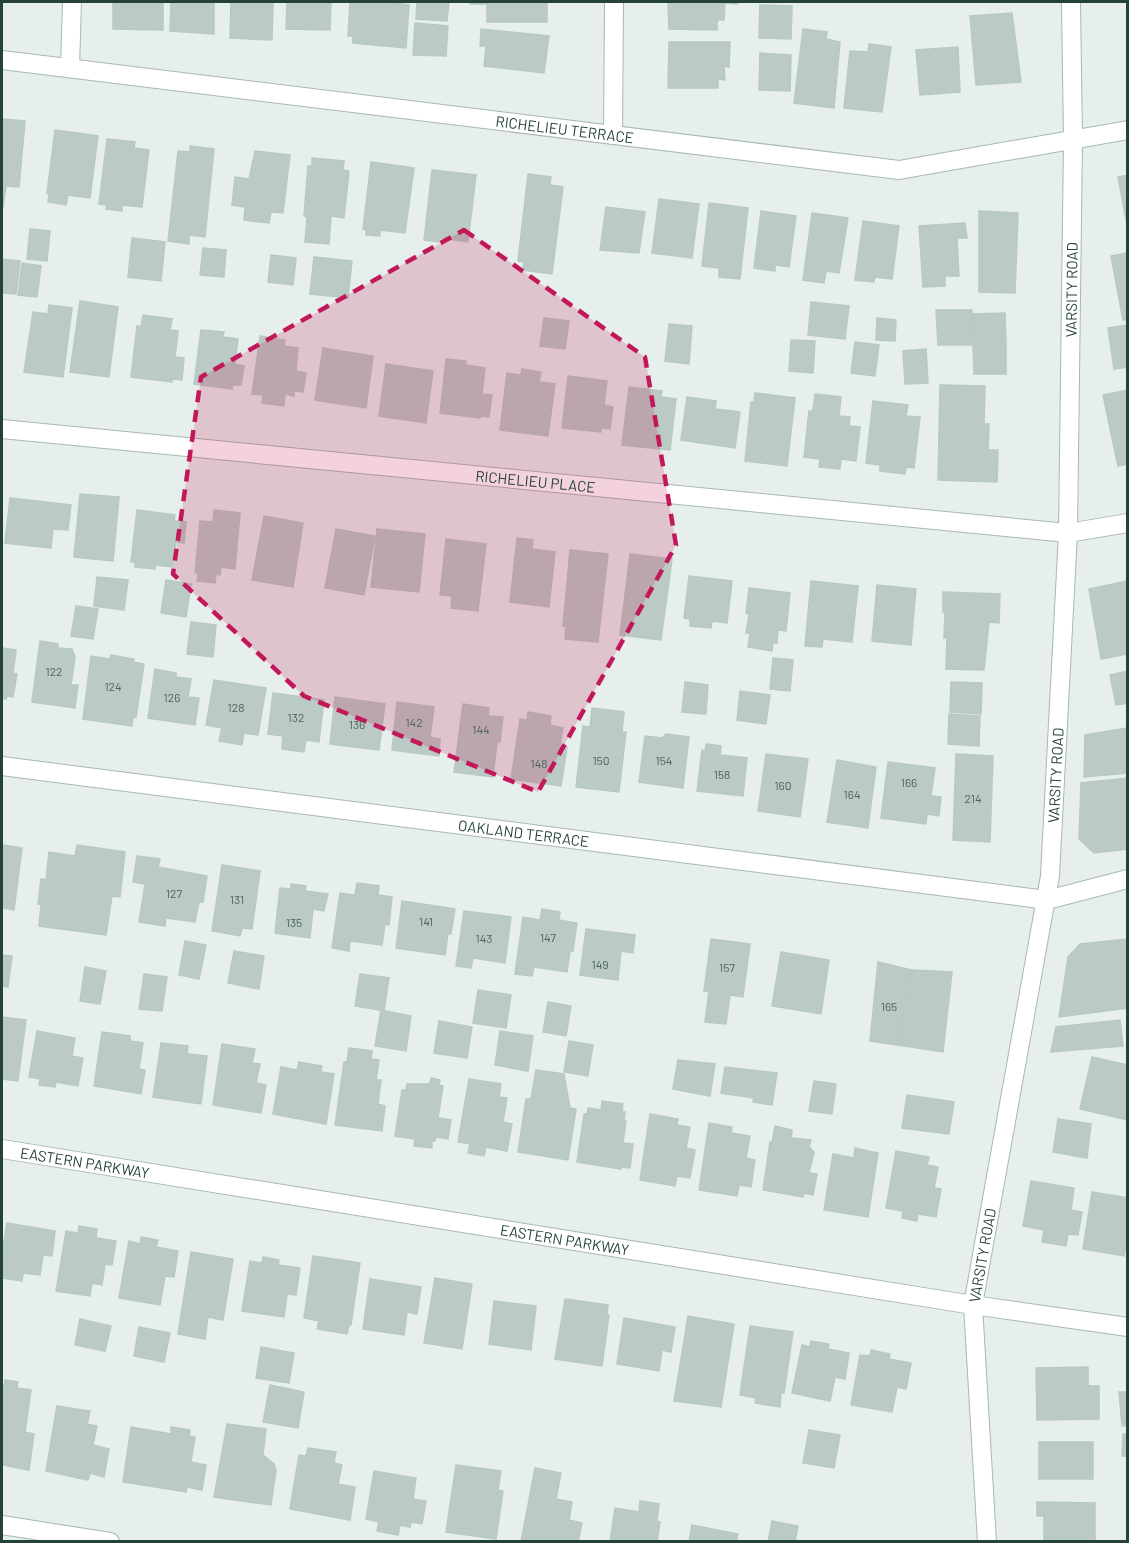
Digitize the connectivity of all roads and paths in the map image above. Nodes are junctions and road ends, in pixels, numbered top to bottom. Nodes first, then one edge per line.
1 (72, 2) edge
2 (614, 2) edge
3 (1071, 2) edge
4 (2, 60) edge
5 (70, 68) junction
6 (1128, 130) edge
7 (613, 135) junction
8 (1073, 140) junction
9 (2, 429) edge
10 (1128, 523) edge
11 (1068, 533) junction
12 (2, 766) edge
13 (1128, 879) edge
14 (1047, 900) junction
15 (2, 1149) edge
16 (973, 1305) junction
17 (1128, 1327) edge
18 (2, 1525) edge
19 (110, 1542) edge
20 (987, 1542) edge

1 - 5 street
2 - 7 street
3 - 8 street, VARSITY ROAD
4 - 5 street, RICHELIEU TERRACE
5 - 7 street, RICHELIEU TERRACE
6 - 8 street, RICHELIEU TERRACE
7 - 8 street, RICHELIEU TERRACE
8 - 11 street, VARSITY ROAD
9 - 11 street, RICHELIEU PLACE
10 - 11 street, RICHELIEU PLACE
11 - 14 street, VARSITY ROAD
12 - 14 street, OAKLAND TERRACE
13 - 14 street
14 - 16 street, VARSITY ROAD
15 - 16 street, EASTERN PARKWAY
16 - 17 street, EASTERN PARKWAY
16 - 20 street, VARSITY ROAD
18 - 19 street

